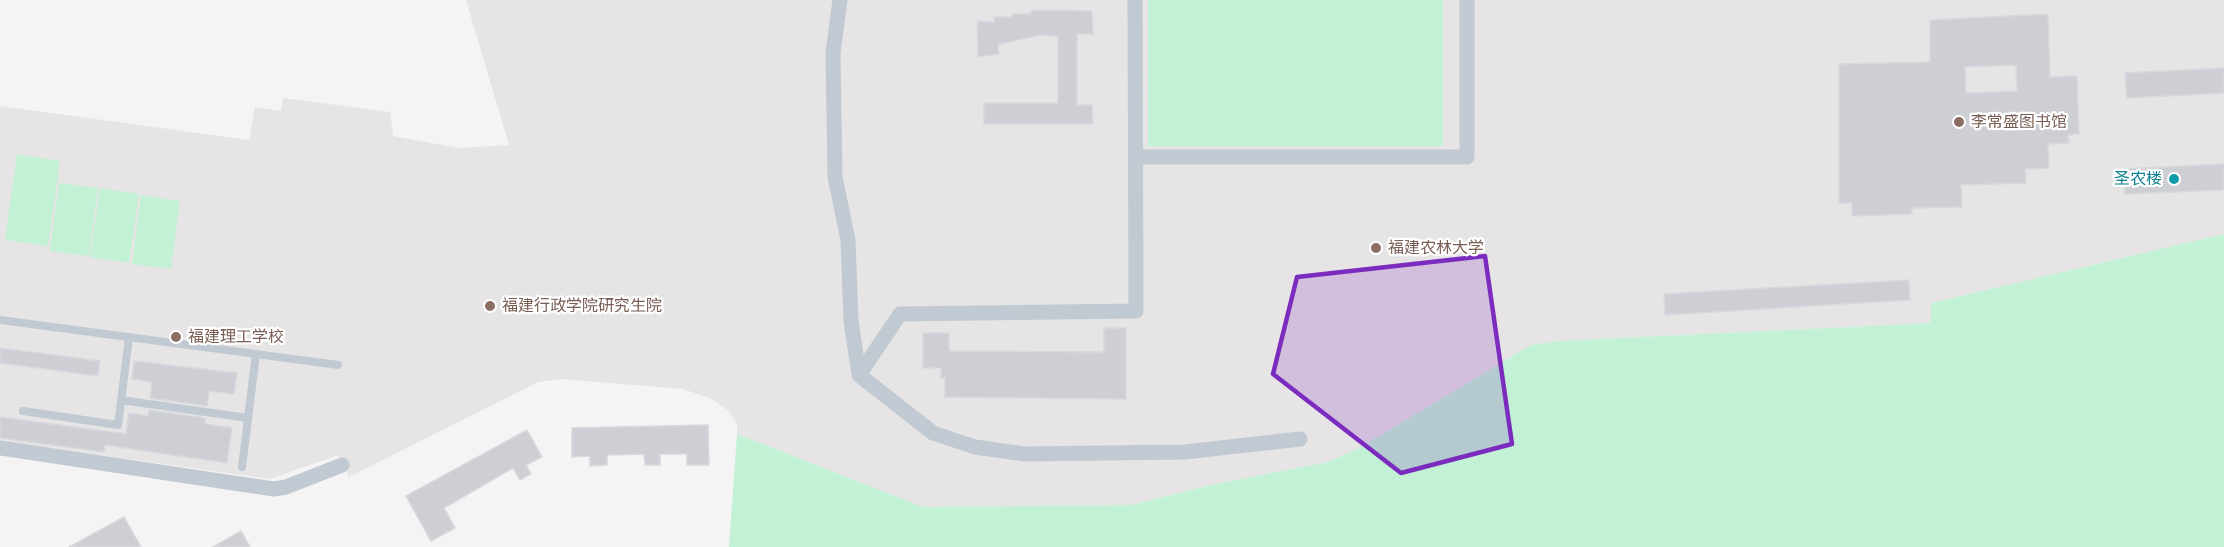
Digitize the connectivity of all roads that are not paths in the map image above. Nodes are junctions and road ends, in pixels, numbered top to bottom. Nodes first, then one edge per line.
1 (840, 0) edge
2 (1135, 0) edge
3 (1467, 0) edge
4 (1137, 157) junction
5 (0, 320) edge
6 (129, 338) junction
7 (256, 354) junction
8 (338, 365) dead end
9 (859, 375) junction
10 (121, 400) junction
11 (23, 411) dead end
12 (248, 418) junction
13 (1300, 439) dead end
14 (0, 448) edge
15 (342, 465) dead end
16 (242, 467) dead end

1 - 9 street
2 - 4 street
3 - 4 street
4 - 9 street
5 - 6 lane
6 - 7 lane
6 - 10 lane
7 - 8 lane
7 - 12 lane
9 - 13 street
10 - 11 lane
10 - 12 lane
12 - 16 lane
14 - 15 street

